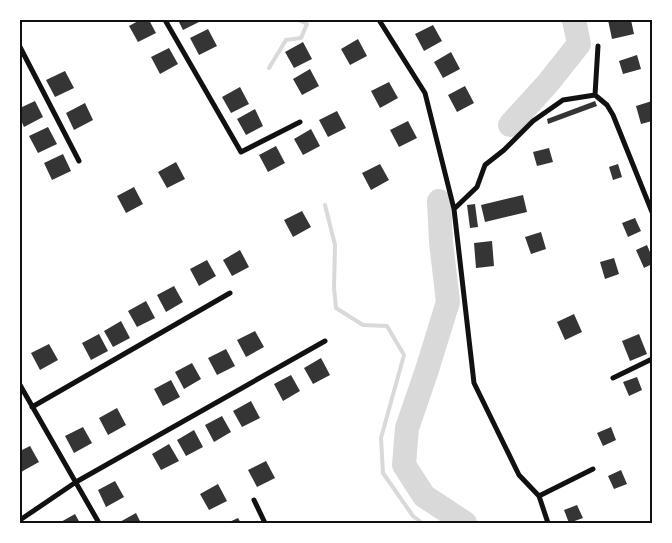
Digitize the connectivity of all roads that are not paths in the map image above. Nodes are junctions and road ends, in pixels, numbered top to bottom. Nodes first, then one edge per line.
1 (165, 20) edge
2 (379, 20) edge
3 (598, 46) dead end
4 (20, 47) edge
5 (595, 95) junction
6 (300, 122) dead end
7 (79, 161) dead end
8 (454, 209) junction
9 (652, 212) edge
10 (230, 293) dead end
11 (324, 341) dead end
12 (652, 359) edge
13 (613, 378) dead end
14 (20, 384) edge
15 (32, 407) junction
16 (593, 469) dead end
17 (76, 482) junction
18 (538, 496) junction
19 (254, 500) dead end
20 (20, 520) edge
21 (99, 523) edge
22 (265, 523) edge
23 (548, 523) edge

1 - 6 street
2 - 8 street
3 - 5 street
4 - 7 street
5 - 8 street
5 - 9 street
8 - 18 street
10 - 15 street
11 - 17 street
12 - 13 street
14 - 15 street
15 - 17 street
16 - 18 street
17 - 20 street
17 - 21 street
18 - 23 street
19 - 22 street

